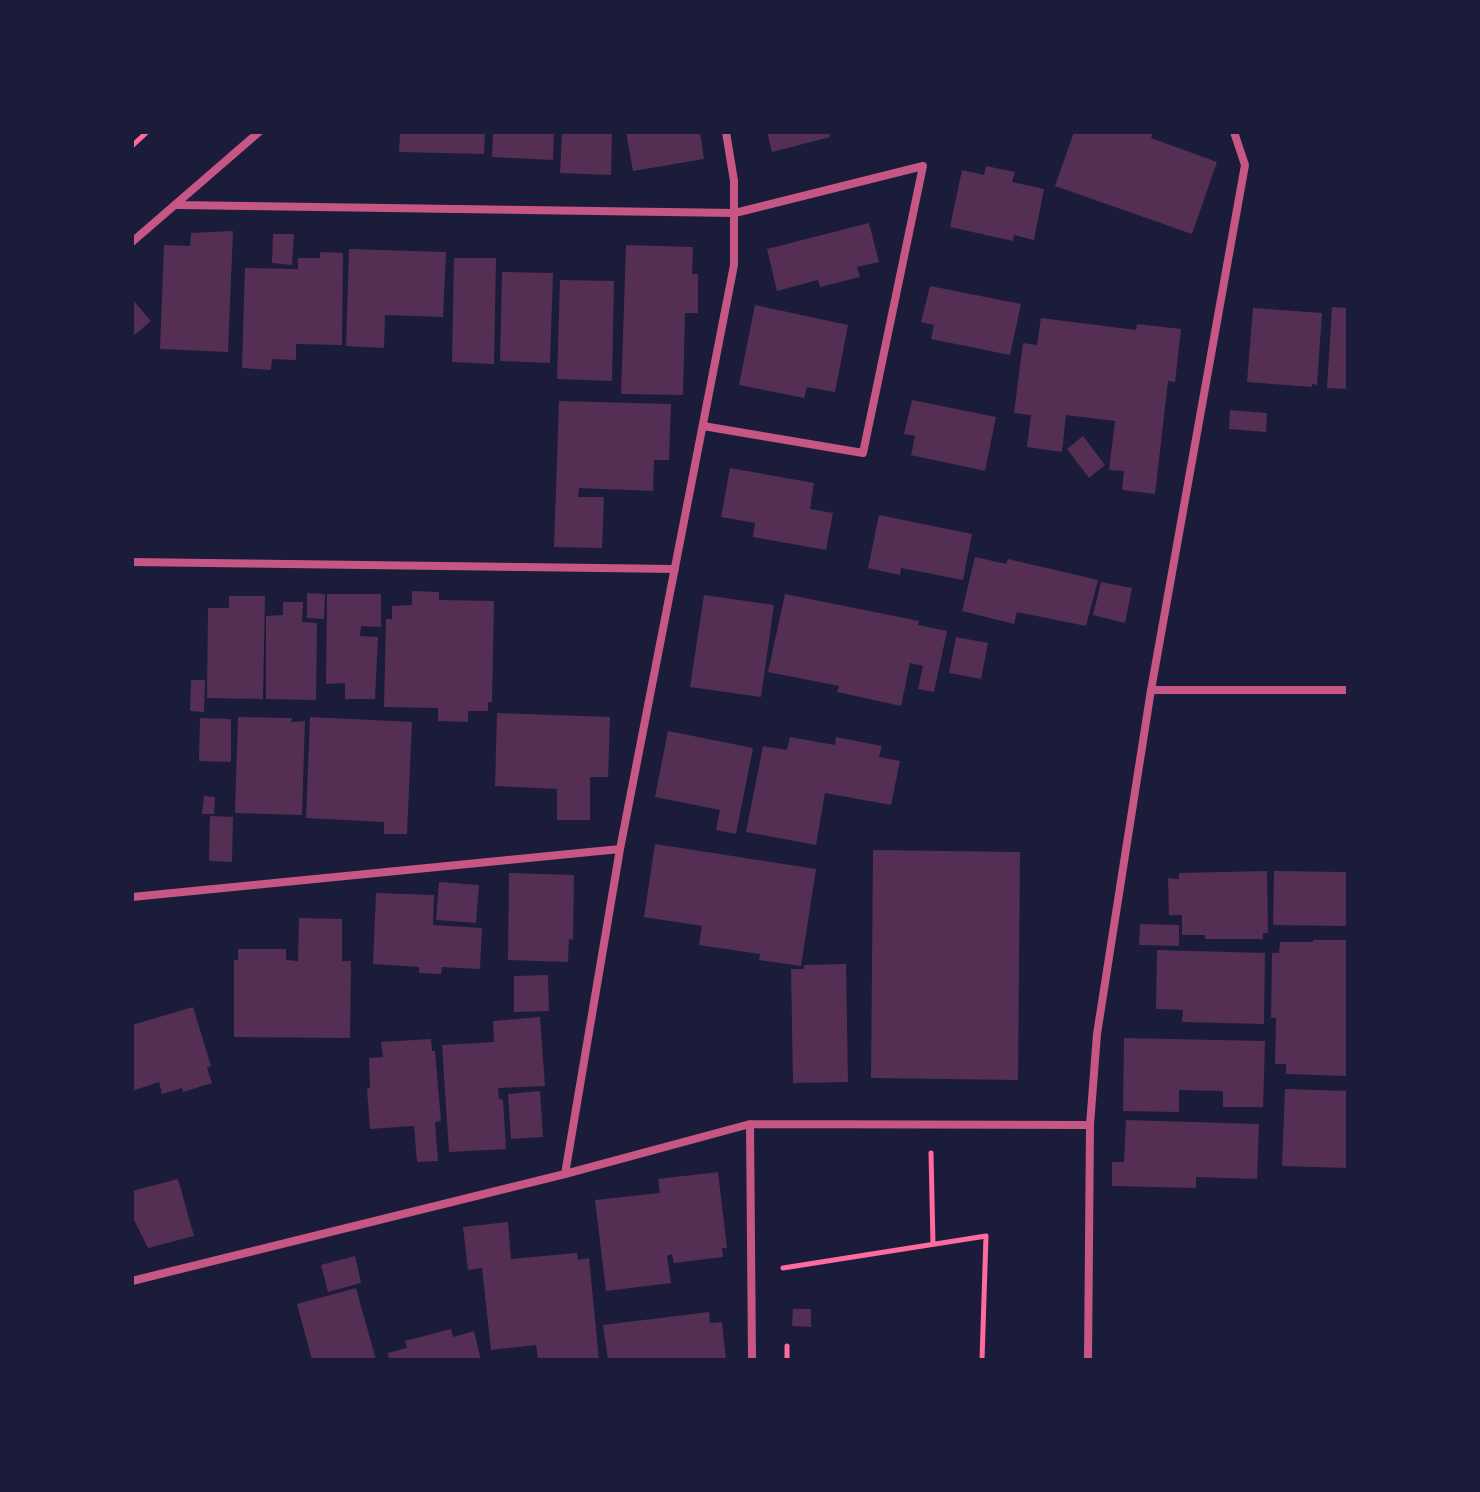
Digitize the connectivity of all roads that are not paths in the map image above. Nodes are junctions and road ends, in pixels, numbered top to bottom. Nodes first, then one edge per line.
1 (259, 132) edge
2 (726, 132) edge
3 (1234, 132) edge
4 (177, 205) junction
5 (735, 213) junction
6 (132, 242) edge
7 (703, 426) junction
8 (132, 562) edge
9 (675, 569) junction
10 (1151, 690) junction
11 (1348, 690) edge
12 (620, 849) junction
13 (132, 897) edge
14 (750, 1124) junction
15 (1090, 1125) junction
16 (565, 1174) junction
17 (132, 1281) edge
18 (752, 1360) edge
19 (1088, 1360) edge

1 - 4 street
2 - 5 street
3 - 10 street
4 - 5 street
4 - 6 street
5 - 7 street
5 - 7 street
7 - 9 street
8 - 9 street
9 - 12 street
10 - 11 street
10 - 15 street
12 - 13 street
12 - 16 street
14 - 15 street
14 - 16 street
14 - 18 street
15 - 19 street
16 - 17 street

